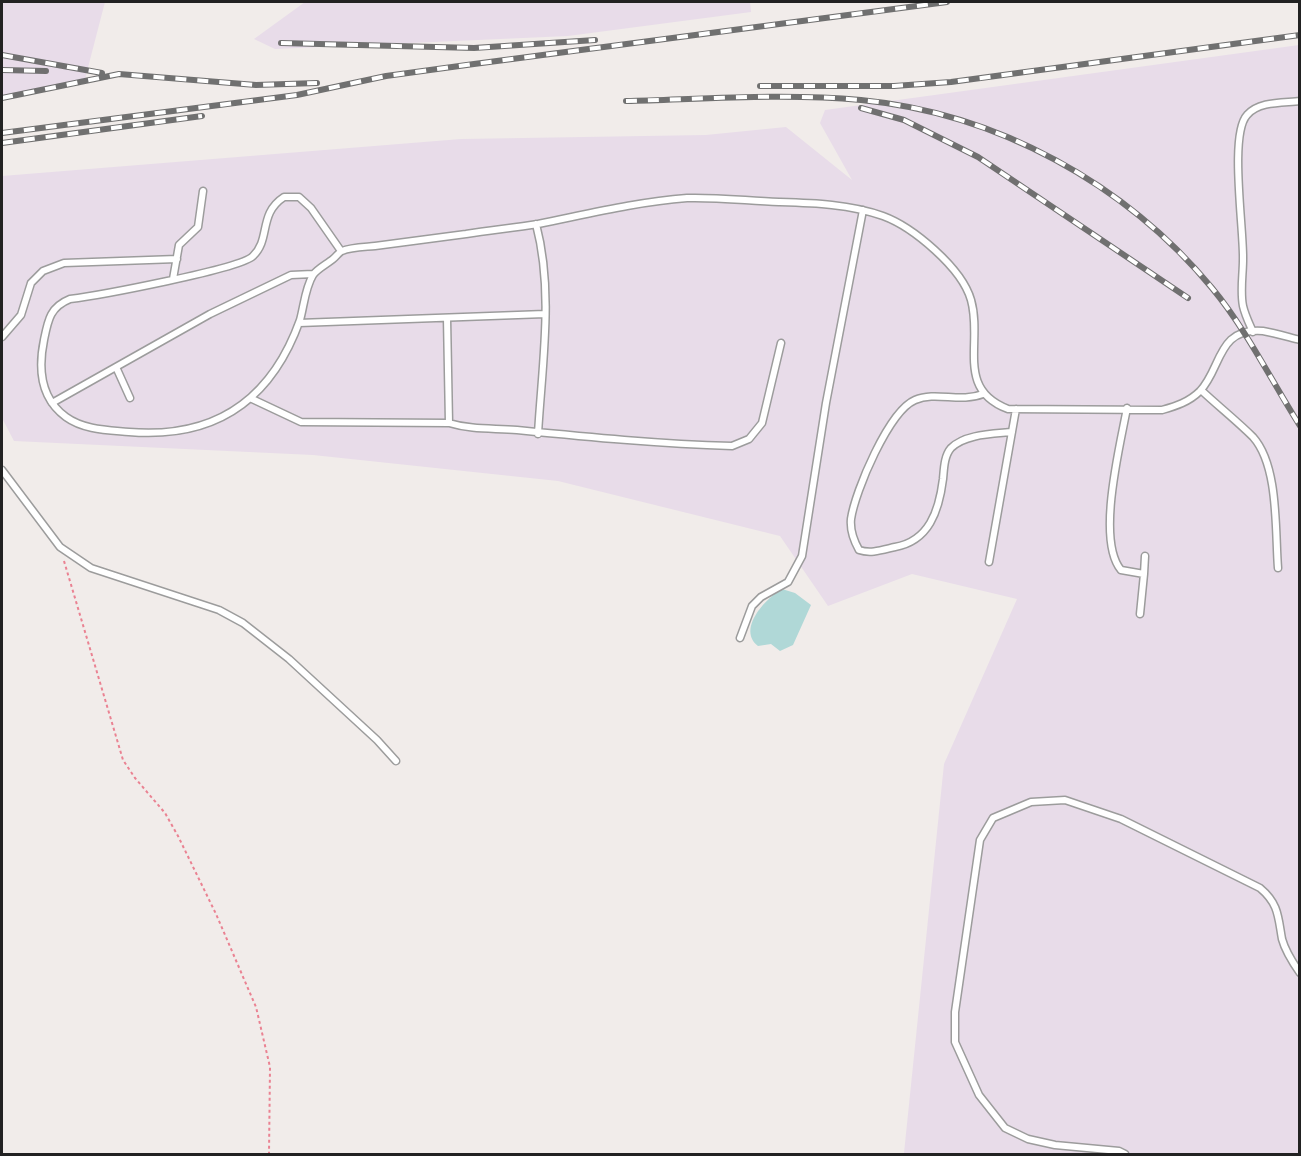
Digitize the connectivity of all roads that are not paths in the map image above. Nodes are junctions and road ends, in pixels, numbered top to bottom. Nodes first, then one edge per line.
1 (1299, 101) edge
2 (203, 191) dead end
3 (863, 210) junction
4 (536, 224) junction
5 (341, 251) junction
6 (177, 259) junction
7 (313, 274) junction
8 (173, 279) junction
9 (545, 314) junction
10 (447, 318) junction
11 (299, 322) junction
12 (1253, 332) junction
13 (2, 337) edge
14 (1299, 340) edge
15 (781, 343) dead end
16 (116, 367) junction
17 (1201, 390) junction
18 (982, 394) junction
19 (130, 398) dead end
20 (250, 398) junction
21 (52, 403) junction
22 (1127, 408) junction
23 (1016, 409) junction
24 (449, 423) junction
25 (1012, 432) junction
26 (538, 434) junction
27 (2, 470) edge
28 (1145, 556) dead end
29 (989, 562) dead end
30 (1278, 568) dead end
31 (1144, 574) junction
32 (1140, 614) dead end
33 (740, 638) dead end
34 (396, 761) dead end
35 (1299, 973) edge
36 (1125, 1155) edge

1 - 12 lane
2 - 6 lane
3 - 4 lane
3 - 18 lane
3 - 33 lane
4 - 5 lane
4 - 9 lane
5 - 7 lane
5 - 8 lane
6 - 8 lane
6 - 13 lane
7 - 11 lane
7 - 16 lane
8 - 21 lane
9 - 10 lane
9 - 26 lane
10 - 11 lane
10 - 24 lane
11 - 20 lane
12 - 14 lane
12 - 17 lane
15 - 26 lane
16 - 19 lane
16 - 21 lane
17 - 22 lane
17 - 30 lane
18 - 23 lane
18 - 25 lane
20 - 21 lane
20 - 24 lane
22 - 23 lane
22 - 31 lane
23 - 25 lane
24 - 26 lane
25 - 29 lane
27 - 34 lane
28 - 31 lane
31 - 32 lane
35 - 36 lane

